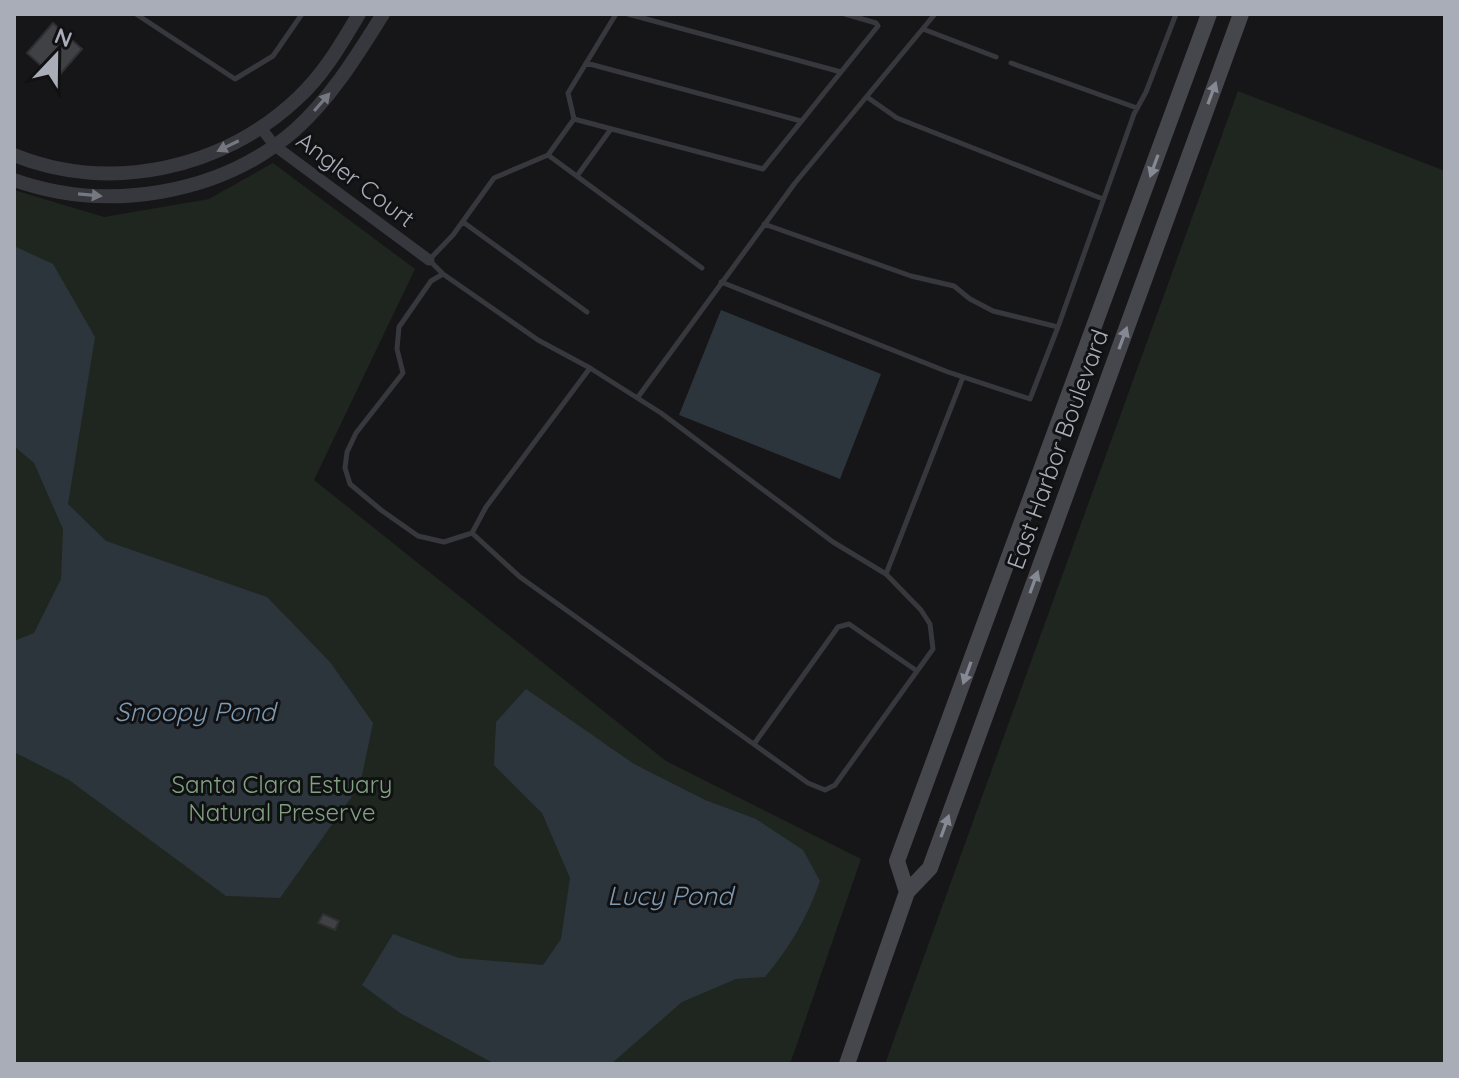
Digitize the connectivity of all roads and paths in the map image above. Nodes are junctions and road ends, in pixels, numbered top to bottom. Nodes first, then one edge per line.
1 (136, 14) edge
2 (302, 14) edge
3 (359, 14) edge
4 (383, 14) edge
5 (616, 14) edge
6 (628, 14) edge
7 (845, 14) edge
8 (935, 14) edge
9 (1176, 14) edge
10 (1209, 14) edge
11 (1241, 14) edge
12 (923, 29) junction
13 (996, 57) dead end
14 (586, 63) junction
15 (1011, 63) dead end
16 (841, 72) junction
17 (867, 97) junction
18 (1137, 108) junction
19 (574, 119) junction
20 (801, 121) junction
21 (261, 128) junction
22 (611, 129) junction
23 (275, 146) junction
24 (14, 155) edge
25 (548, 155) junction
26 (577, 176) junction
27 (14, 180) edge
28 (1103, 199) junction
29 (463, 222) junction
30 (764, 224) junction
31 (429, 260) junction
32 (702, 268) dead end
33 (443, 274) junction
34 (721, 282) junction
35 (587, 312) dead end
36 (1058, 327) junction
37 (590, 368) junction
38 (963, 377) junction
39 (638, 397) junction
40 (472, 533) junction
41 (886, 574) junction
42 (917, 671) junction
43 (754, 744) junction
44 (907, 892) junction
45 (847, 1064) edge

1 - 2 lane
3 - 21 street
23 -> 4 street
5 - 14 lane
6 - 16 lane
7 - 16 lane
8 - 12 lane
9 - 18 lane
10 -> 44 main road, East Harbor Boulevard
44 -> 11 main road, East Harbor Boulevard
12 - 13 lane
12 - 17 lane
14 - 19 lane
14 - 20 lane
15 - 18 lane
16 - 20 lane
17 - 28 lane
17 - 30 lane
18 - 28 lane
19 - 22 lane
19 - 25 lane
20 - 22 lane
21 - 23 street, Angler Court
21 -> 24 street
22 - 26 lane
27 -> 23 street
23 - 31 street, Angler Court
25 - 26 lane
25 - 29 lane
26 - 32 lane
28 - 36 lane
29 - 31 lane
29 - 35 lane
30 - 34 lane
30 - 36 lane
31 - 33 lane
33 - 37 lane
33 - 40 lane
34 - 38 lane
34 - 39 lane
36 - 38 lane
37 - 39 lane
37 - 40 lane
38 - 41 lane
39 - 41 lane
40 - 43 lane
41 - 42 lane
42 - 43 lane
42 - 43 lane
44 - 45 main road, East Harbor Boulevard

